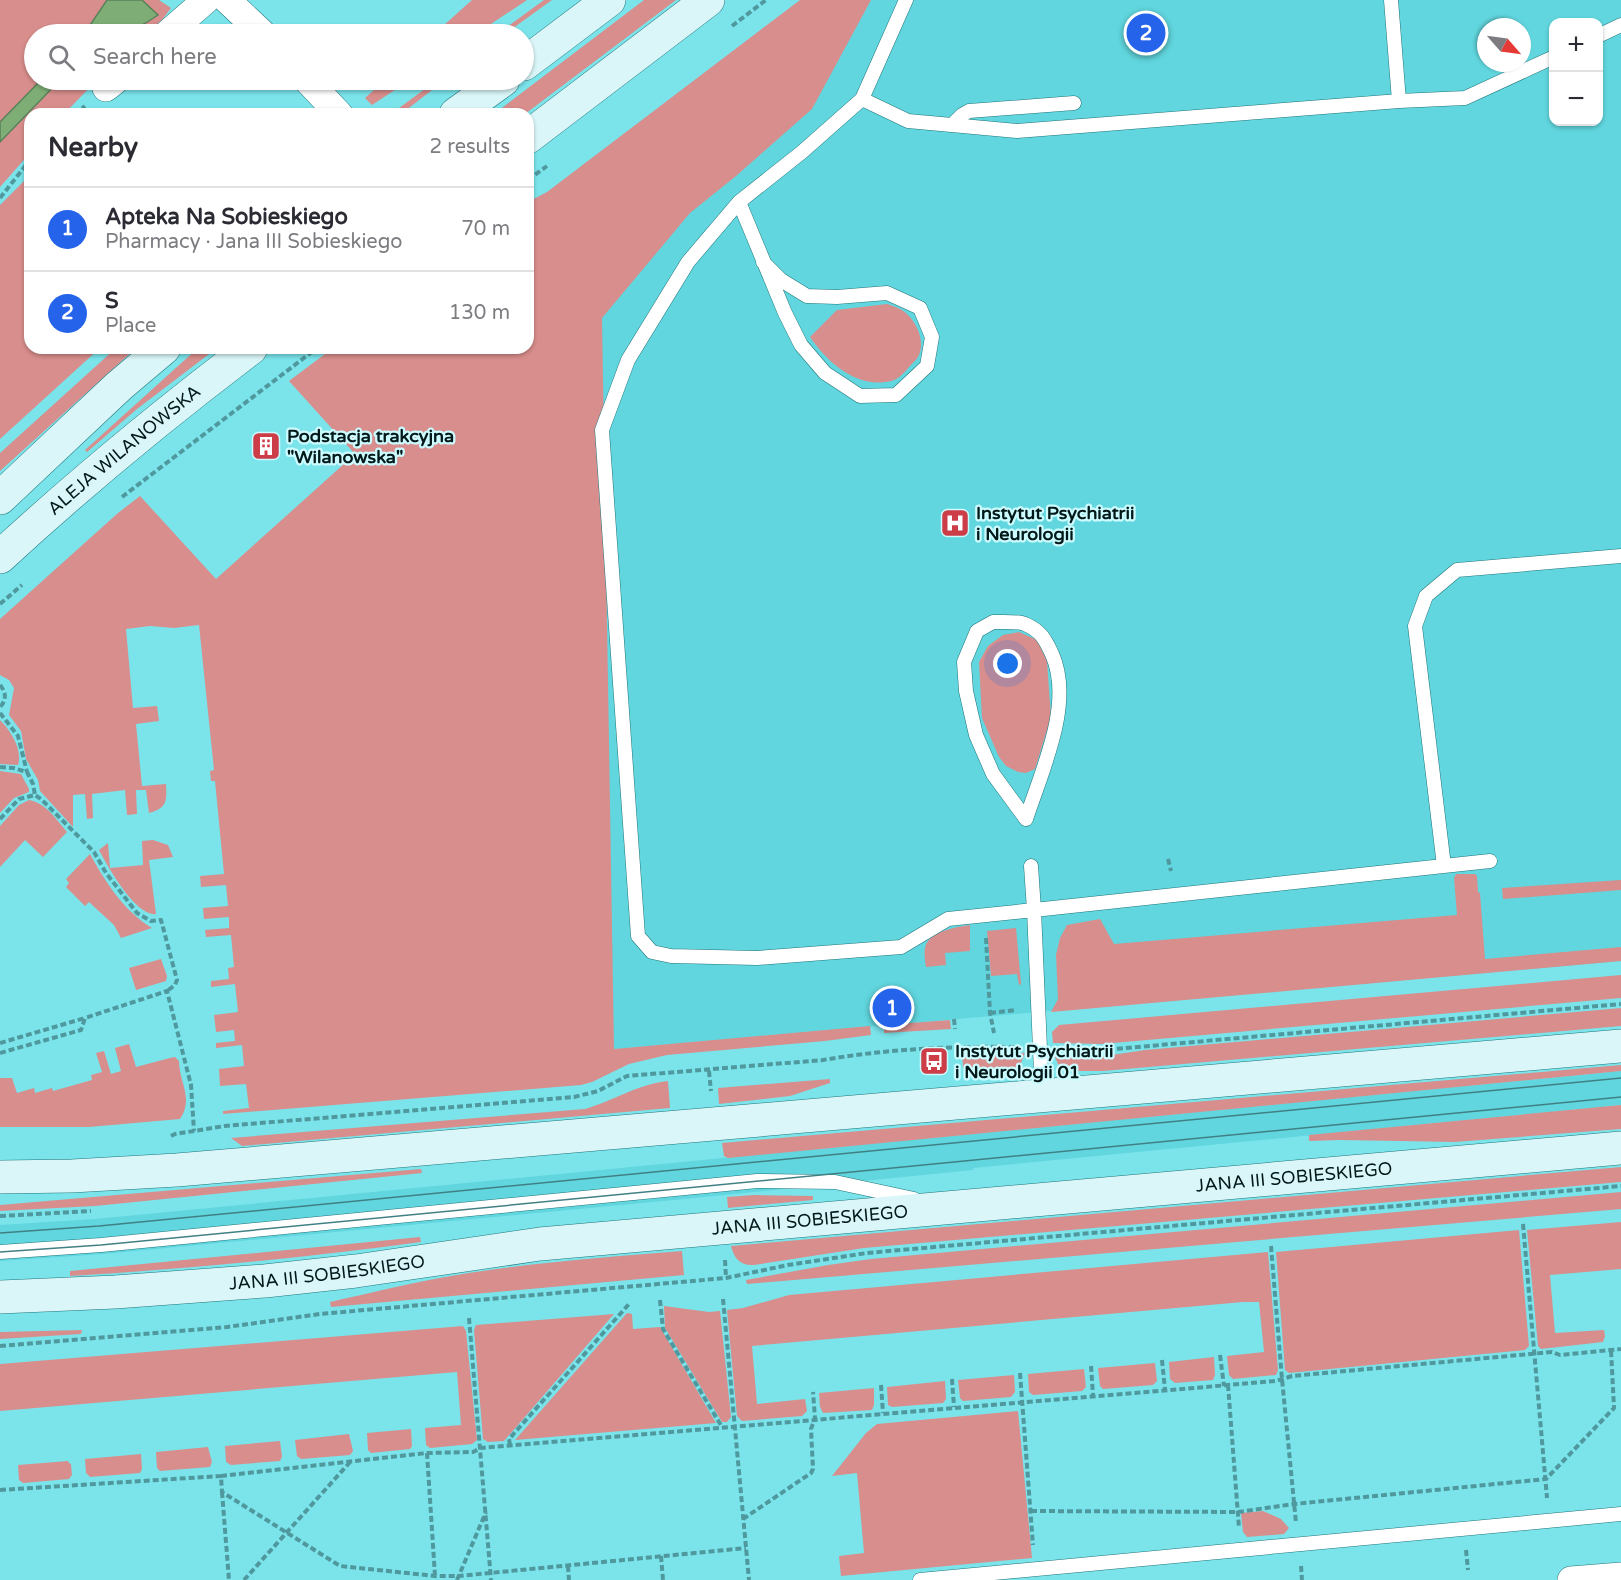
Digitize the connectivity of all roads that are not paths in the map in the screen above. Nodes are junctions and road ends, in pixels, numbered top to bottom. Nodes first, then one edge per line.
1 (206, 0) edge
2 (227, 0) edge
3 (609, 0) edge
4 (708, 0) edge
5 (906, 0) edge
6 (1391, 0) edge
7 (178, 24) edge
8 (252, 24) edge
9 (1621, 25) edge
10 (1603, 34) edge
11 (534, 56) edge
12 (1549, 59) edge
13 (316, 90) edge
14 (488, 90) edge
15 (862, 99) junction
16 (1399, 101) junction
17 (1074, 103) dead end
18 (333, 108) edge
19 (464, 108) edge
20 (952, 125) junction
21 (534, 132) edge
22 (739, 202) junction
23 (764, 262) junction
24 (157, 354) edge
25 (243, 354) edge
26 (0, 498) edge
27 (1621, 556) edge
28 (0, 557) edge
29 (1026, 819) joint
30 (1490, 861) dead end
31 (1444, 866) junction
32 (1031, 867) dead end
33 (1034, 910) junction
34 (1621, 1046) edge
35 (1042, 1095) junction
36 (1621, 1148) edge
37 (0, 1177) edge
38 (951, 1208) junction
39 (0, 1252) edge
40 (2, 1297) edge
41 (1621, 1514) edge
42 (1621, 1576) edge
43 (920, 1580) edge
44 (1571, 1580) edge

1 - 7 street
2 - 8 street
3 - 11 main road
4 - 21 main road
5 - 15 lane
6 - 16 lane
9 - 10 lane
12 - 16 lane
13 - 18 street
14 - 19 main road
15 - 20 lane
15 - 22 lane
16 - 20 lane
17 - 20 lane
22 - 23 lane
22 - 33 lane
23 - 23 lane
24 - 26 main road
25 - 28 main road, ALEJA WILANOWSKA
27 - 31 lane
29 - 29 lane
30 - 31 lane
31 - 33 lane
32 - 33 lane
33 - 35 lane
34 - 35 main road
35 - 37 main road
36 - 38 main road, JANA III SOBIESKIEGO
38 - 39 lane
38 - 40 main road, JANA III SOBIESKIEGO
41 - 43 lane
42 - 44 street

